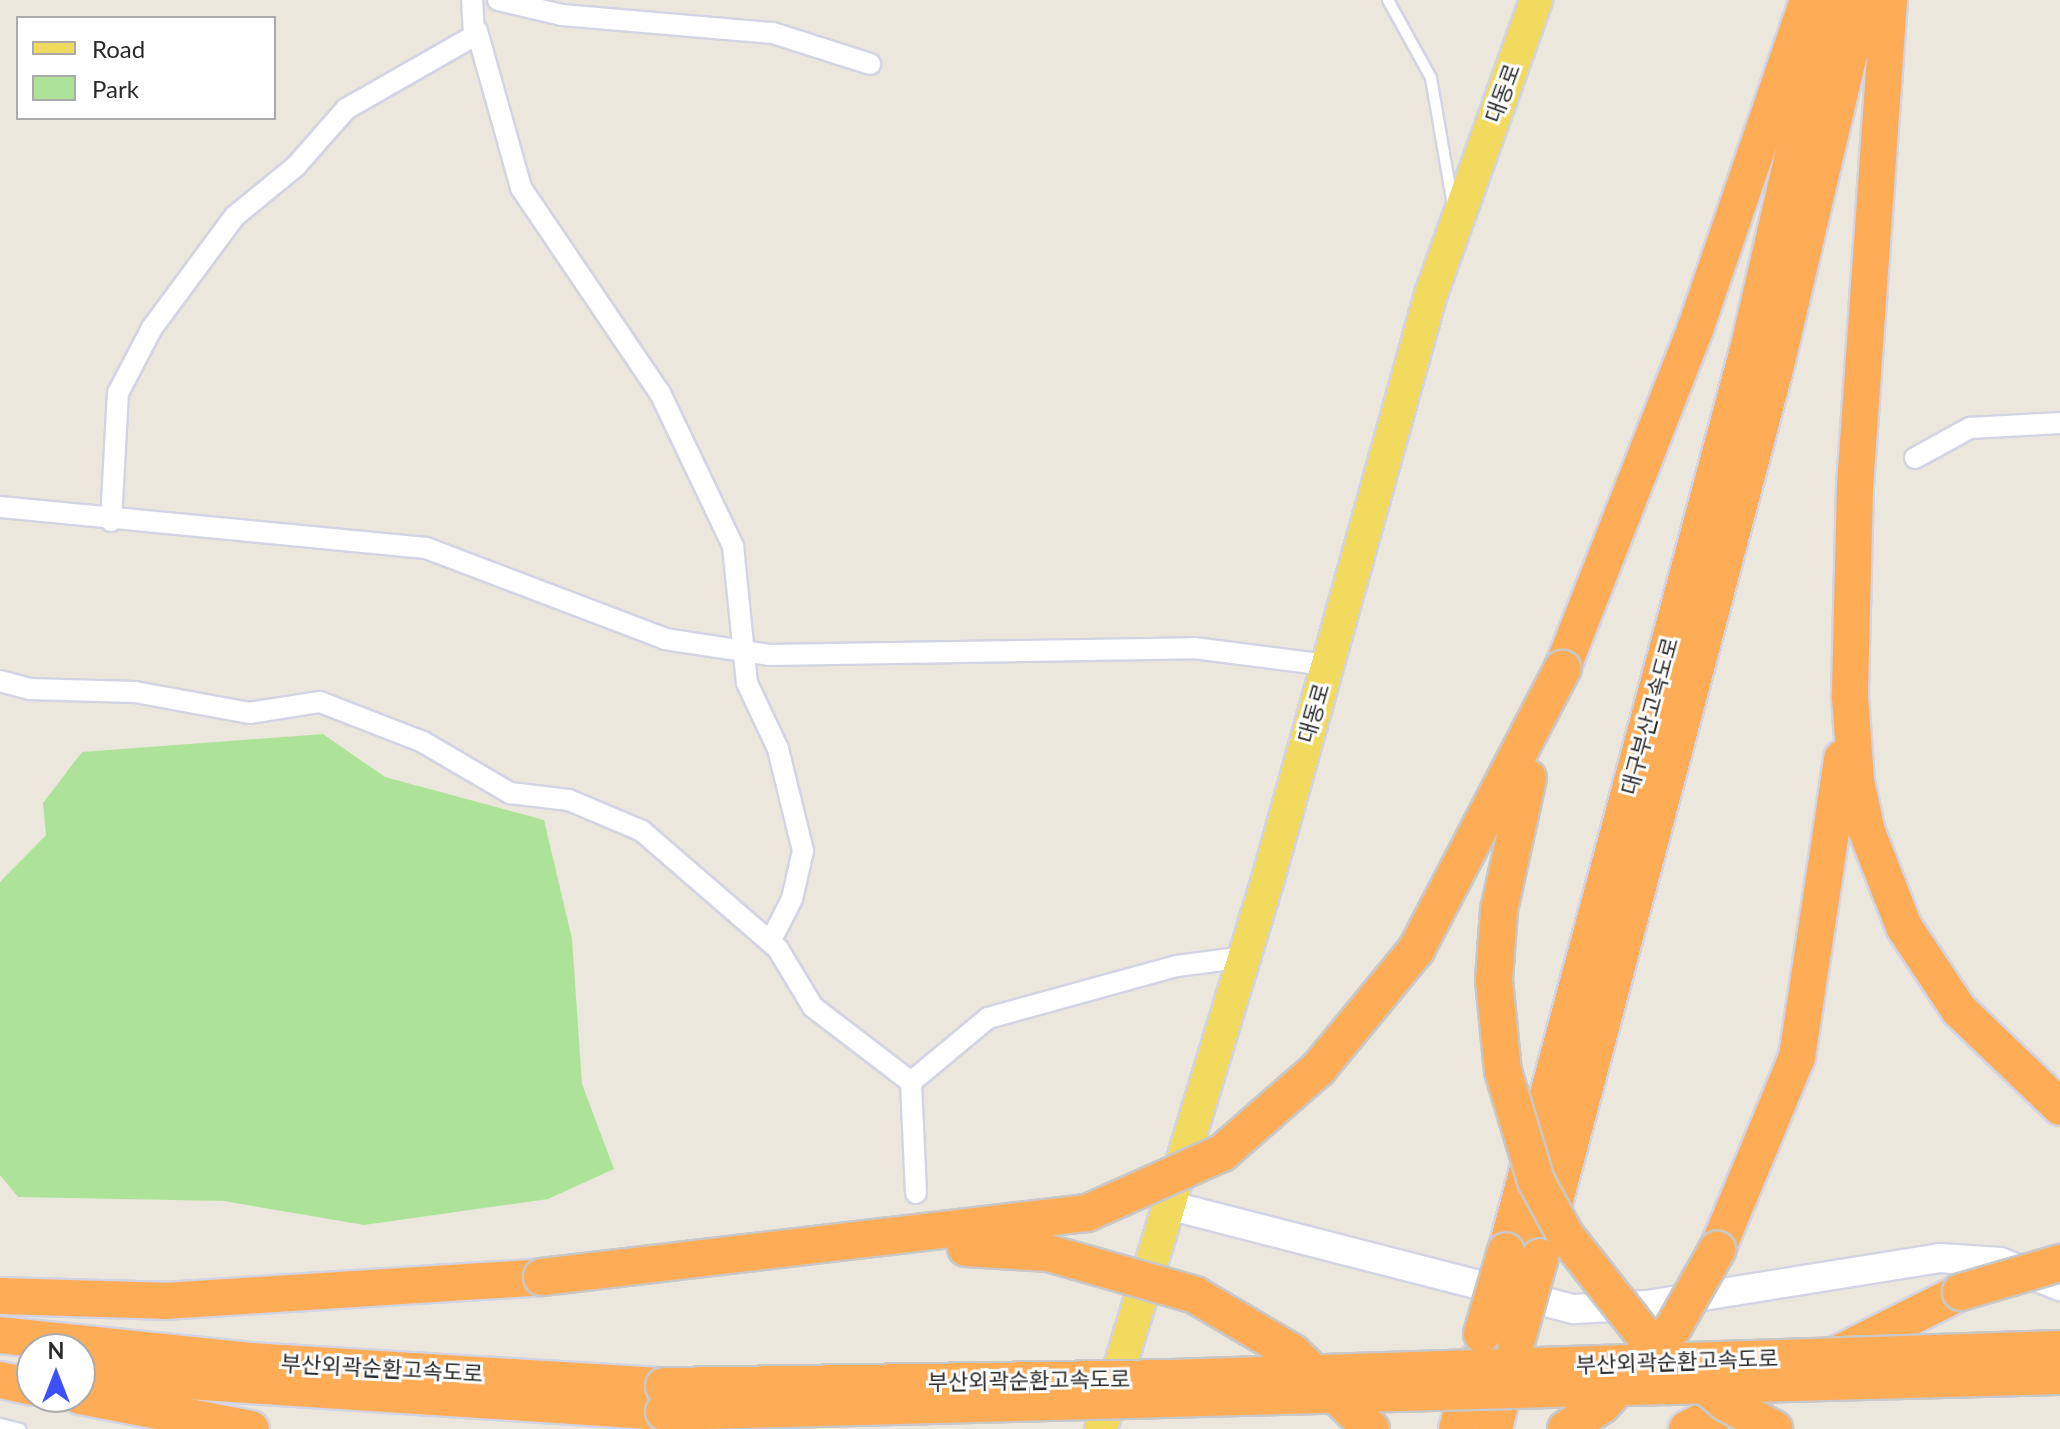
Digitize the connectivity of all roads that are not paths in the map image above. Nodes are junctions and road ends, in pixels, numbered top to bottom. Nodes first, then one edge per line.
1 (472, 0) edge
2 (498, 0) edge
3 (1388, 0) edge
4 (1536, 0) edge
5 (1808, 0) edge
6 (1829, 0) edge
7 (1862, 0) edge
8 (1889, 0) edge
9 (477, 31) junction
10 (870, 64) dead end
11 (1456, 226) junction
12 (2060, 423) edge
13 (1915, 458) dead end
14 (0, 507) edge
15 (111, 521) junction
16 (743, 651) junction
17 (1327, 665) junction
18 (1562, 669) junction
19 (0, 681) edge
20 (1850, 697) junction
21 (770, 942) junction
22 (1245, 957) junction
23 (911, 1082) junction
24 (2060, 1107) edge
25 (916, 1193) dead end
26 (1168, 1205) junction
27 (1523, 1254) junction
28 (2060, 1263) edge
29 (640, 1268) junction
30 (2060, 1286) edge
31 (0, 1296) edge
32 (0, 1335) edge
33 (1499, 1338) junction
34 (2060, 1349) edge
35 (96, 1375) edge
36 (2060, 1376) edge
37 (96, 1399) edge
38 (664, 1399) junction
39 (0, 1424) edge
40 (20, 1429) edge
41 (251, 1429) edge
42 (1101, 1429) edge
43 (1371, 1429) edge
44 (1457, 1429) edge
45 (1494, 1429) edge
46 (1566, 1429) edge
47 (1687, 1429) edge
48 (1774, 1429) edge

1 - 9 street
2 - 10 street
3 - 11 lane
4 - 11 main road, 대동로
5 - 18 highway
6 - 27 highway, 대구부산고속도로
7 - 27 highway, 대구부산고속도로
8 - 20 highway
9 - 15 street
9 - 16 street
11 - 17 main road, 대동로
12 - 13 street
14 - 15 street
15 - 16 street
16 - 17 street
16 - 21 street
17 - 22 main road, 대동로
18 - 29 highway, bridge
18 - 48 highway, bridge
19 - 21 street
20 - 24 highway
20 - 46 highway, bridge
21 - 23 street
22 - 23 street
22 - 26 main road, 대동로
23 - 25 street
26 - 30 street
26 - 42 main road, 대동로
27 - 33 highway, 대구부산고속도로, bridge
28 - 47 highway, bridge
29 - 31 highway, bridge
29 - 43 highway, bridge
32 - 38 highway, 부산외곽순환고속도로
33 - 44 highway, 대구부산고속도로
33 - 45 highway, 대구부산고속도로
34 - 38 highway, 부산외곽순환고속도로, bridge
35 - 38 highway, 부산외곽순환고속도로
36 - 38 highway, 부산외곽순환고속도로, bridge
37 - 41 highway
39 - 40 lane

